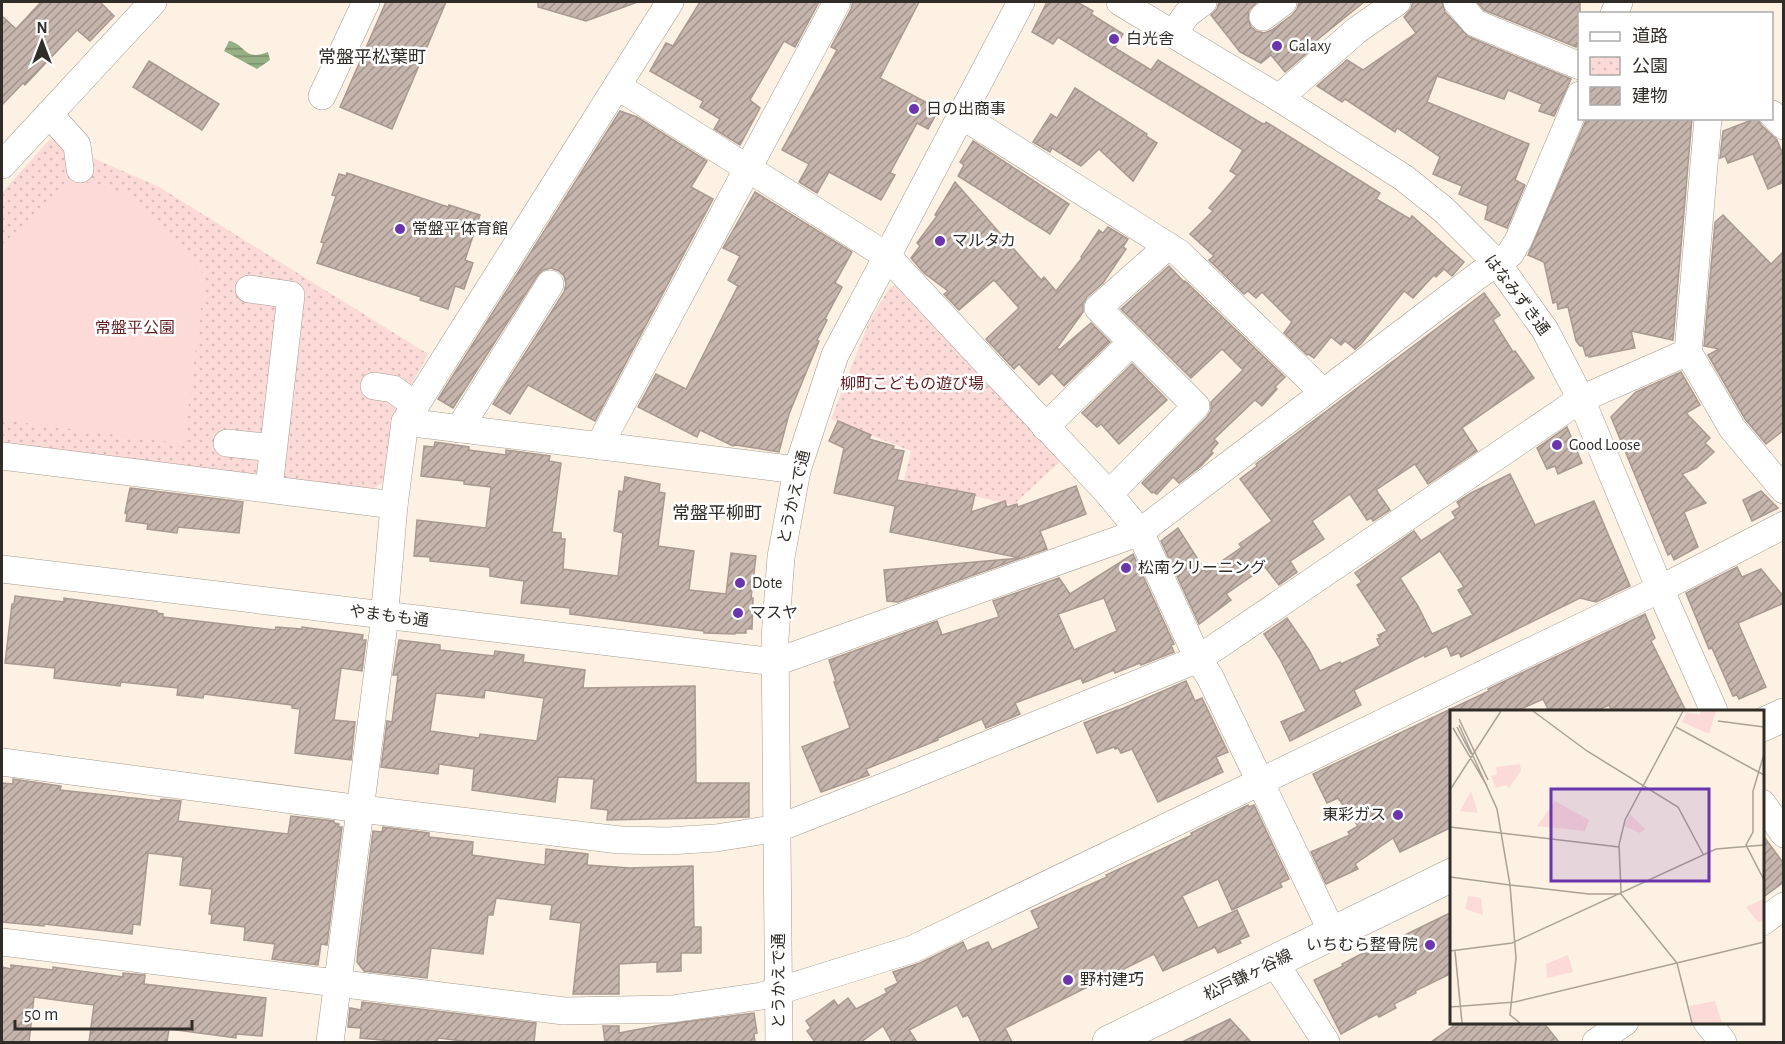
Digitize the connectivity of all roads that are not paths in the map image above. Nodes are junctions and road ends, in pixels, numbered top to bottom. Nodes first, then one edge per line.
1 (366, 2) edge
2 (670, 2) edge
3 (837, 2) edge
4 (1021, 2) edge
5 (1120, 2) edge
6 (1203, 2) edge
7 (1397, 2) edge
8 (1457, 2) edge
9 (146, 4) edge
10 (1173, 34) junction
11 (1578, 65) edge
12 (617, 86) junction
13 (322, 96) dead end
14 (1279, 98) junction
15 (1578, 100) edge
16 (49, 114) junction
17 (962, 115) junction
18 (1773, 115) edge
19 (1708, 120) edge
20 (1784, 126) edge
21 (2, 165) edge
22 (747, 167) junction
23 (80, 169) dead end
24 (1168, 246) junction
25 (887, 256) junction
26 (1497, 263) junction
27 (550, 284) dead end
28 (249, 289) dead end
29 (1131, 343) junction
30 (1688, 352) junction
31 (374, 386) dead end
32 (1323, 392) junction
33 (1581, 399) junction
34 (410, 414) junction
35 (1045, 428) junction
36 (459, 429) junction
37 (227, 443) dead end
38 (599, 446) junction
39 (273, 448) junction
40 (2, 456) edge
41 (797, 470) junction
42 (269, 489) junction
43 (1784, 490) edge
44 (1109, 494) junction
45 (394, 505) junction
46 (1784, 525) edge
47 (1140, 532) junction
48 (2, 569) edge
49 (1660, 589) junction
50 (384, 615) junction
51 (1198, 659) junction
52 (776, 662) junction
53 (1714, 710) edge
54 (1784, 715) edge
55 (1764, 724) edge
56 (2, 762) edge
57 (1260, 782) junction
58 (1764, 806) edge
59 (361, 809) junction
60 (779, 828) junction
61 (1784, 834) edge
62 (1450, 876) edge
63 (1784, 906) edge
64 (1764, 921) edge
65 (1333, 934) junction
66 (2, 942) edge
67 (1275, 963) junction
68 (338, 984) junction
69 (778, 992) junction
70 (1624, 1023) edge
71 (1708, 1023) edge
72 (1319, 1040) edge
73 (330, 1042) edge
74 (780, 1042) edge
75 (1109, 1042) edge
76 (1596, 1042) edge
77 (1723, 1042) edge

1 - 13 street
2 - 12 street
3 - 22 street
4 - 17 street, とうかえで通
5 - 10 street, はなみずき通
6 - 10 street
7 - 14 street
8 - 11 street
9 - 16 street
10 - 14 street, はなみずき通
12 - 22 street
12 - 34 street
14 - 26 street, はなみずき通
15 - 26 street
16 - 21 street
16 - 23 street
17 - 24 street
17 - 25 street, とうかえで通
18 - 20 street
19 - 30 street
22 - 25 street
22 - 38 street
24 - 29 street
24 - 32 street
25 - 35 street
25 - 41 street, とうかえで通
26 - 32 street
26 - 33 street, はなみずき通
27 - 36 street
28 - 39 street
29 - 35 street
29 - 44 street
30 - 33 street
30 - 43 street
31 - 34 street
32 - 47 street
33 - 49 street, はなみずき通
33 - 51 street
34 - 36 street
34 - 45 street
35 - 44 street
36 - 38 street
37 - 39 street
38 - 41 street
39 - 42 street
40 - 42 street
41 - 52 street, とうかえで通
42 - 45 street
44 - 47 street
45 - 50 street
46 - 49 street
47 - 51 street
47 - 52 street
48 - 50 street, やまもも通
49 - 53 street, はなみずき通
49 - 57 street
50 - 52 street, やまもも通
50 - 59 street
51 - 57 street
51 - 60 street
52 - 60 street, とうかえで通
54 - 55 main road
56 - 59 street
57 - 65 street
57 - 69 street
58 - 61 street
59 - 60 street
59 - 68 street
60 - 69 street, とうかえで通
62 - 65 main road, 松戸鎌ヶ谷線
63 - 64 street
65 - 67 main road, 松戸鎌ヶ谷線
66 - 68 street
67 - 72 street
67 - 75 main road, 松戸鎌ヶ谷線
68 - 69 street
68 - 73 street
69 - 74 street, とうかえで通
70 - 76 street
71 - 77 street

